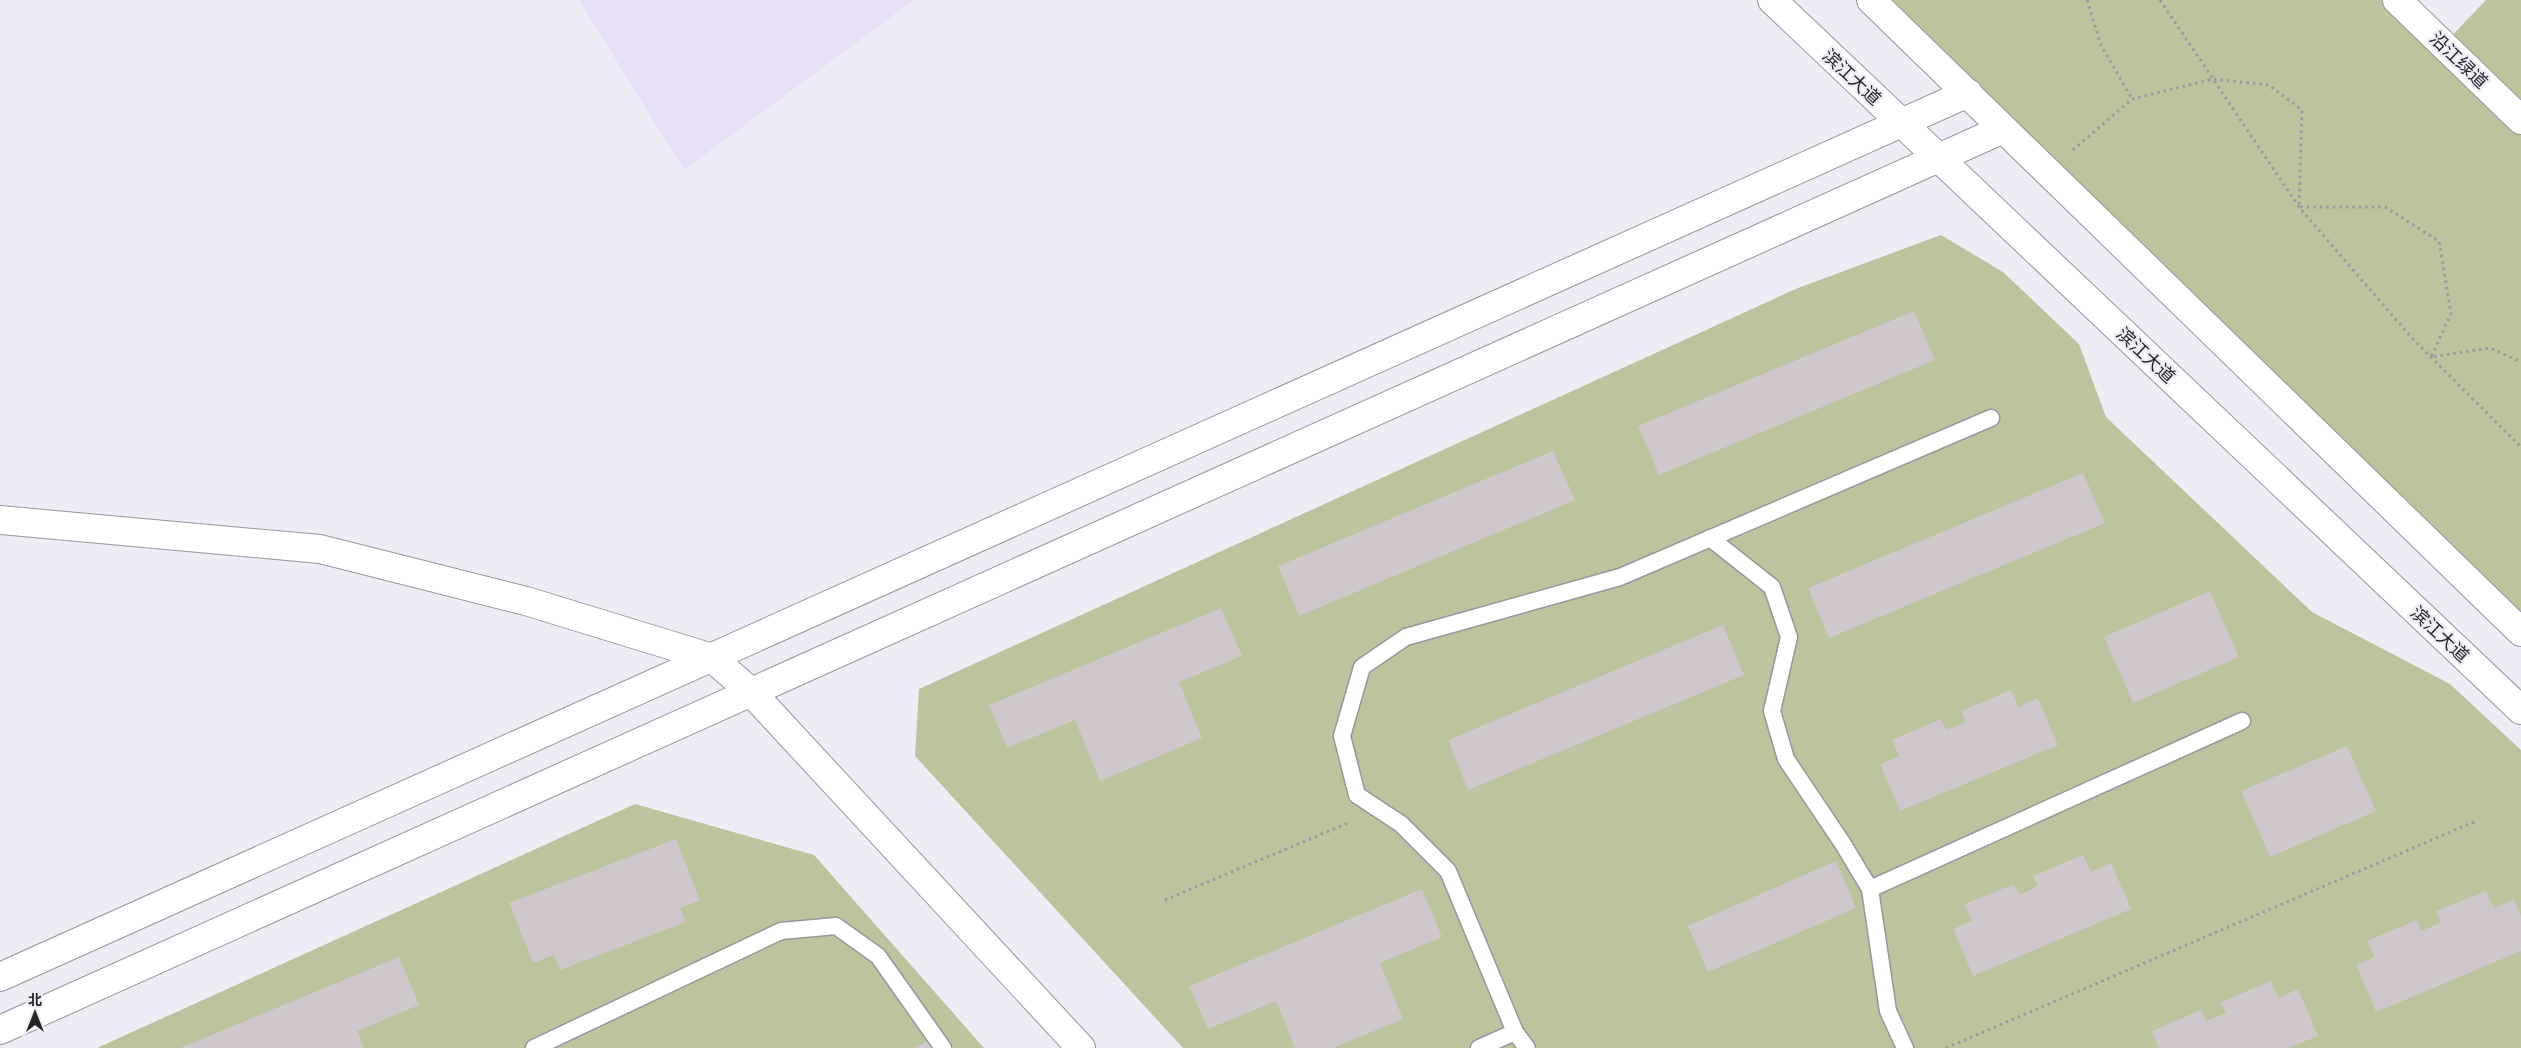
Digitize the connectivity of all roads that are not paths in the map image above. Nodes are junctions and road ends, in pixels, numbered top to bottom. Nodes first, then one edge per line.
1 (1772, 0) edge
2 (1872, 0) edge
3 (2397, 0) edge
4 (1968, 94) junction
5 (2521, 120) edge
6 (1900, 122) junction
7 (2003, 129) junction
8 (1937, 157) junction
9 (1991, 418) dead end
10 (0, 520) edge
11 (1710, 538) junction
12 (2521, 632) edge
13 (712, 658) junction
14 (751, 692) junction
15 (2521, 710) edge
16 (2242, 721) dead end
17 (1870, 889) junction
18 (0, 977) edge
19 (0, 1030) edge
20 (1515, 1032) junction
21 (534, 1048) edge
22 (943, 1048) edge
23 (1081, 1048) edge
24 (1478, 1048) edge
25 (1527, 1048) edge
26 (1905, 1048) edge

1 - 6 street, 滨江大道
2 - 4 street
3 - 5 street, 沿江绿道
4 - 6 street
4 - 7 street
6 - 8 street, 滨江大道
6 - 13 street
7 - 8 street
7 - 12 street
8 - 14 street
8 - 15 street, 滨江大道
9 - 11 lane
10 - 13 street
11 - 17 lane
11 - 20 lane
13 - 14 street
13 - 18 street
14 - 19 street
14 - 23 street
16 - 17 lane
17 - 26 lane
20 - 24 lane
20 - 25 lane
21 - 22 lane

